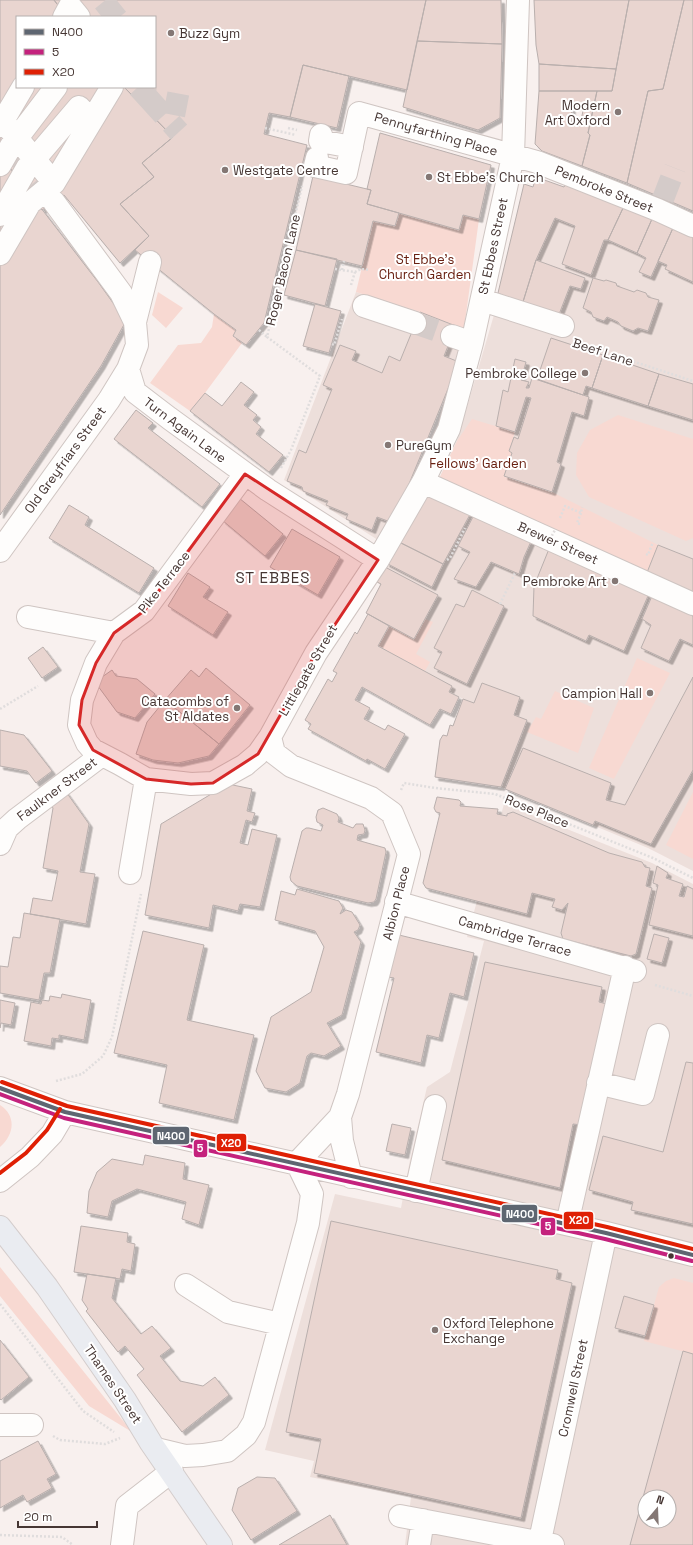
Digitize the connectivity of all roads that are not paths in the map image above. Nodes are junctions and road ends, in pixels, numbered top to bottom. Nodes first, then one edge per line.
1 (518, 0) edge
2 (65, 16) edge
3 (78, 16) edge
4 (22, 88) edge
5 (55, 88) edge
6 (111, 88) edge
7 (85, 112) dead end
8 (2, 124) edge
9 (318, 150) road end
10 (513, 156) junction
11 (0, 165) edge
12 (54, 193) junction
13 (0, 215) edge
14 (693, 226) edge
15 (0, 254) edge
16 (150, 262) dead end
17 (482, 300) junction
18 (364, 306) dead end
19 (135, 322) junction
20 (416, 323) tunnel mouth
21 (563, 326) road end
22 (452, 336) tunnel mouth
23 (472, 343) junction
24 (128, 369) junction
25 (245, 474) junction
26 (423, 482) junction
27 (0, 550) edge
28 (378, 560) junction
29 (693, 604) edge
30 (28, 617) dead end
31 (114, 633) junction
32 (270, 737) junction
33 (102, 755) junction
34 (146, 779) junction
35 (0, 844) edge
36 (130, 873) dead end
37 (396, 902) junction
38 (658, 1036) dead end
39 (598, 1083) junction
40 (0, 1088) edge
41 (435, 1106) dead end
42 (65, 1112) junction
43 (340, 1117) junction
44 (297, 1163) junction
45 (351, 1177) junction
46 (0, 1181) edge
47 (416, 1191) junction
48 (567, 1224) junction
49 (0, 1227) edge
50 (606, 1233) junction
51 (693, 1255) edge
52 (186, 1285) dead end
53 (280, 1324) junction
54 (0, 1425) edge
55 (32, 1425) road end
56 (156, 1449) junction
57 (172, 1471) junction
58 (400, 1516) dead end
59 (423, 1520) junction
60 (544, 1544) edge
61 (122, 1545) edge
62 (221, 1545) edge
63 (419, 1545) edge

1 - 10 street, St Ebbes Street
2 - 3 street
4 - 8 street
5 - 11 street
6 - 12 street
7 - 13 street
8 - 12 street
9 - 10 street, Pennyfarthing Place
10 - 14 street, Pembroke Street
10 - 17 street, St Ebbes Street
12 - 15 street
12 - 19 street
16 - 19 street
17 - 21 street, Beef Lane
17 - 23 street, St Ebbes Street
18 - 20 street
19 - 24 street
22 - 23 street
23 - 26 street, St Ebbes Street
24 - 25 street, Turn Again Lane
24 - 27 street, Old Greyfriars Street
25 - 28 street, Turn Again Lane
25 - 31 street, Pike Terrace
26 - 28 street, Littlegate Street
26 - 29 street, Brewer Street
28 - 32 street, Littlegate Street
30 - 31 street
31 - 33 street, Faulkner Street
32 - 34 street, Littlegate Street
32 - 37 street, Albion Place
33 - 34 street, Faulkner Street
33 - 35 street, Faulkner Street
34 - 36 street
37 - 39 street, Cambridge Terrace
37 - 43 street, Albion Place
38 - 39 street
39 - 48 street
40 - 42 street
41 - 47 street
42 - 44 street
42 - 46 street
43 - 44 street, Albion Place
43 - 45 street, Albion Place
44 - 45 street
44 - 53 street
45 - 47 street
47 - 48 street
48 - 50 street
49 - 56 main road, Thames Street
50 - 51 street
50 - 60 street, Cromwell Street
52 - 53 street
53 - 56 street
54 - 55 street
56 - 57 main road, Thames Street
57 - 61 street
57 - 62 main road, Thames Street
58 - 59 street
59 - 60 street
59 - 63 street

